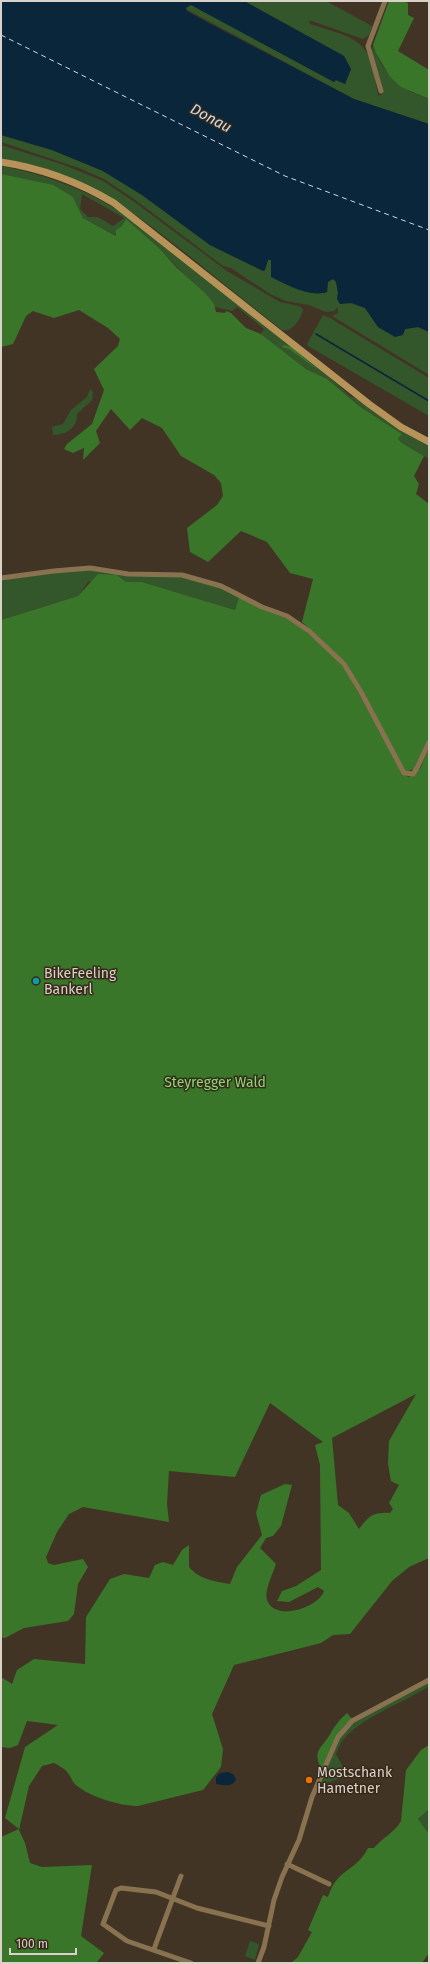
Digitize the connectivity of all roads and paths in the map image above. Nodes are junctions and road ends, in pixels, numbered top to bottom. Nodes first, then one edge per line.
1 (385, 1) edge
2 (381, 91) dead end
3 (1, 162) edge
4 (429, 442) edge
5 (1, 578) edge
6 (429, 742) edge
7 (429, 1680) edge
8 (287, 1864) junction
9 (181, 1876) dead end
10 (330, 1884) dead end
11 (173, 1898) junction
12 (268, 1926) junction
13 (154, 1949) junction
14 (191, 1963) edge
15 (258, 1963) edge

1 - 2 street
3 - 4 main road
5 - 6 street
7 - 8 street
8 - 10 street
8 - 12 street
9 - 11 street
11 - 12 street
11 - 13 street
11 - 13 street
12 - 15 street
13 - 14 street

